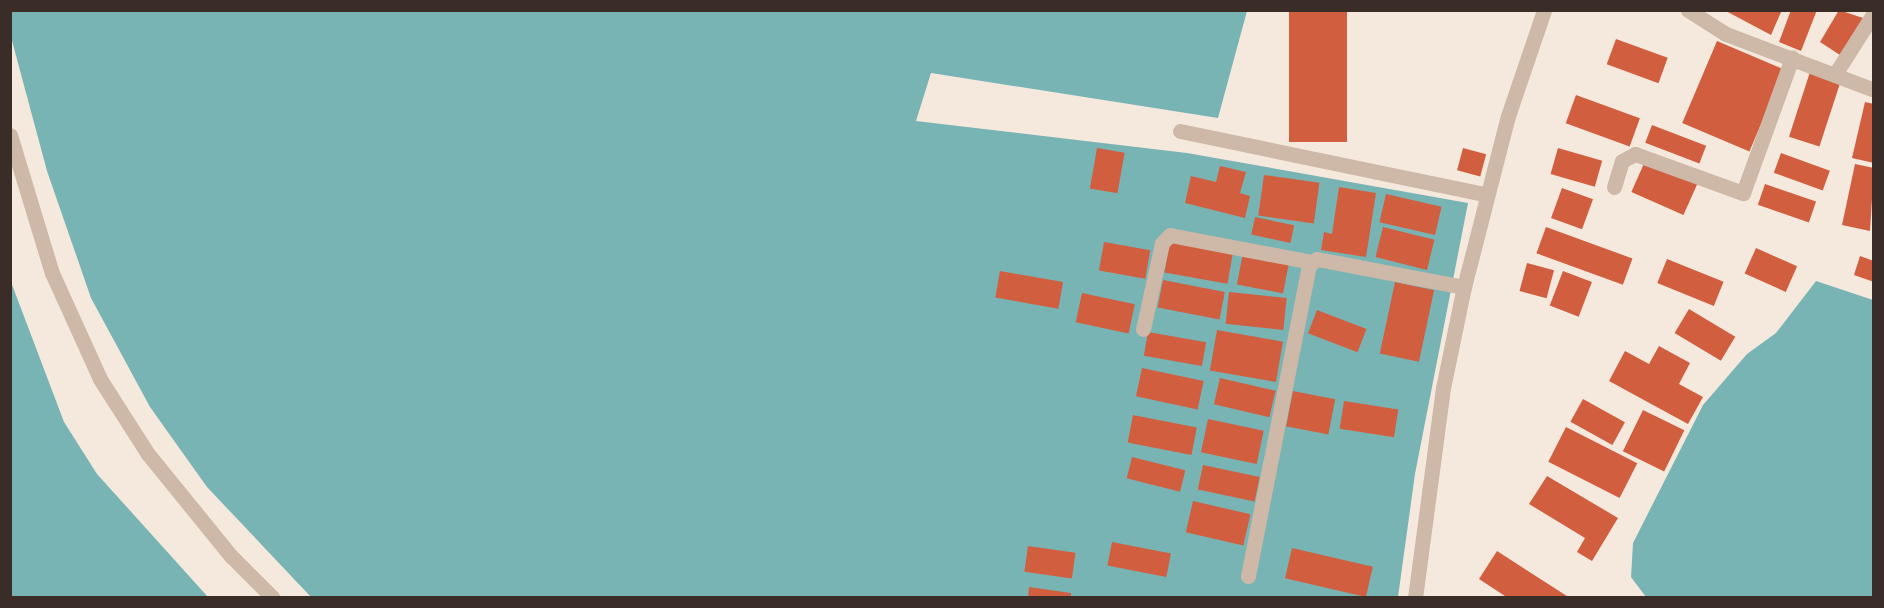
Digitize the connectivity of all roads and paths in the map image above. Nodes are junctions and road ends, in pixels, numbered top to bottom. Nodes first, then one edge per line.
1 (1544, 10) edge
2 (1688, 10) edge
3 (1874, 13) edge
4 (1792, 58) junction
5 (1837, 71) junction
6 (1874, 90) edge
7 (1180, 131) dead end
8 (10, 135) edge
9 (1614, 187) dead end
10 (1485, 194) junction
11 (1312, 262) junction
12 (1464, 287) junction
13 (1143, 329) dead end
14 (1248, 576) dead end
15 (273, 597) edge
16 (1415, 597) edge

1 - 10 street
2 - 4 street
3 - 5 street
4 - 5 street
4 - 9 street
5 - 6 street
7 - 10 street
8 - 15 street
10 - 12 street
11 - 12 street
11 - 13 street
11 - 14 street
12 - 16 street

